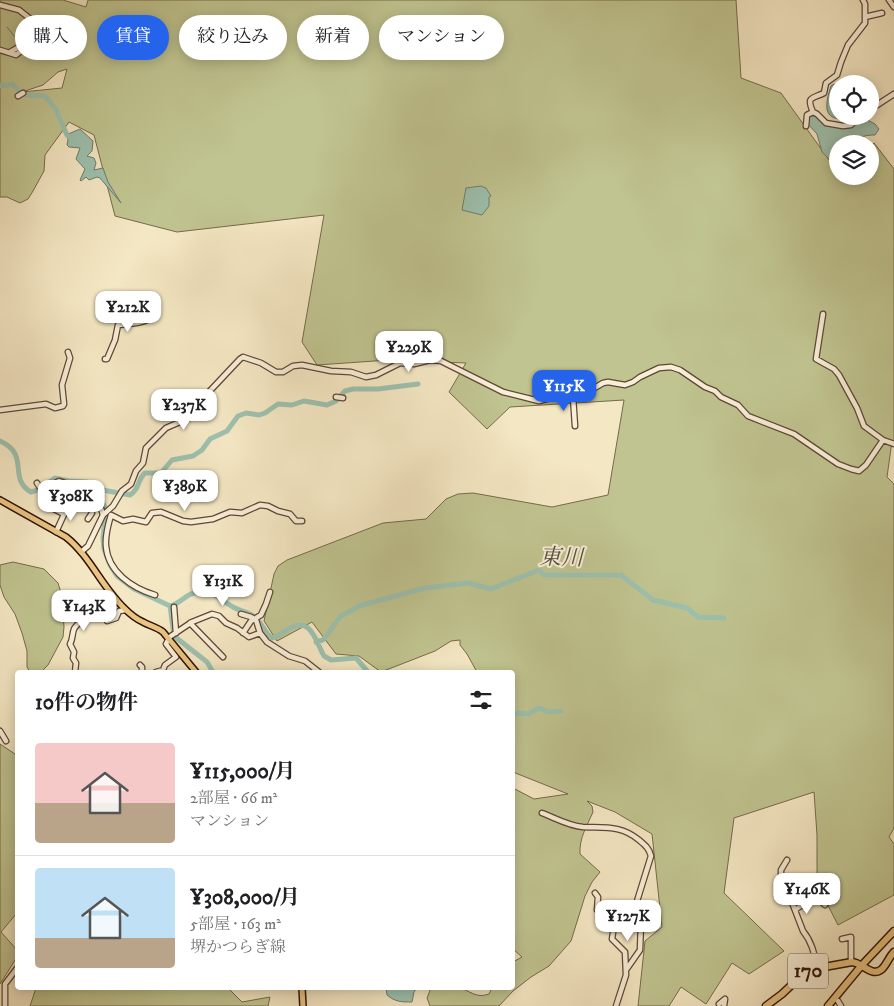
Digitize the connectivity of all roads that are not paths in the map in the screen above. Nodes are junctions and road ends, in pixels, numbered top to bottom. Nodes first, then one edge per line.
1 (863, 0) edge
2 (889, 0) edge
3 (0, 5) edge
4 (894, 7) edge
5 (882, 13) dead end
6 (25, 15) edge
7 (866, 17) junction
8 (0, 50) edge
9 (15, 50) edge
10 (23, 93) dead end
11 (894, 94) edge
12 (18, 96) dead end
13 (879, 104) edge
14 (813, 112) junction
15 (829, 124) edge
16 (837, 125) edge
17 (851, 125) edge
18 (806, 126) dead end
19 (156, 308) dead end
20 (823, 314) dead end
21 (68, 352) dead end
22 (105, 359) dead end
23 (336, 397) dead end
24 (573, 397) junction
25 (343, 398) dead end
26 (0, 410) edge
27 (575, 426) dead end
28 (883, 440) junction
29 (894, 444) edge
30 (37, 483) dead end
31 (83, 484) junction
32 (43, 490) junction
33 (74, 495) junction
34 (0, 500) edge
35 (80, 500) dead end
36 (91, 504) dead end
37 (110, 512) junction
38 (64, 514) junction
39 (92, 514) junction
40 (103, 515) junction
41 (88, 519) dead end
42 (302, 521) dead end
43 (56, 532) junction
44 (81, 552) junction
45 (270, 592) dead end
46 (155, 595) dead end
47 (116, 599) junction
48 (174, 607) dead end
49 (126, 610) junction
50 (241, 614) dead end
51 (254, 619) junction
52 (107, 621) dead end
53 (190, 623) junction
54 (176, 633) junction
55 (243, 633) junction
56 (260, 633) junction
57 (169, 638) junction
58 (223, 657) dead end
59 (140, 665) dead end
60 (75, 670) edge
61 (142, 670) edge
62 (163, 670) edge
63 (194, 670) edge
64 (317, 670) edge
65 (0, 731) edge
66 (6, 741) dead end
67 (542, 813) dead end
68 (786, 860) dead end
69 (595, 893) dead end
70 (825, 905) dead end
71 (795, 910) junction
72 (894, 931) edge
73 (894, 937) edge
74 (842, 939) dead end
75 (894, 952) edge
76 (851, 962) junction
77 (864, 966) junction
78 (817, 967) junction
79 (626, 970) junction
80 (15, 971) edge
81 (302, 990) edge
82 (837, 1004) edge
83 (5, 1006) edge
84 (303, 1006) edge
85 (616, 1006) edge
86 (766, 1006) edge
87 (828, 1006) edge

1 - 7 street
2 - 4 street
3 - 6 street
5 - 7 street
7 - 14 street
8 - 9 street
10 - 12 street
11 - 13 street
14 - 15 street
14 - 18 street
16 - 17 street
19 - 22 street
20 - 28 street
21 - 26 street
23 - 25 street
24 - 27 street
24 - 28 street
24 - 37 street
28 - 29 street
30 - 32 street
31 - 32 street
31 - 33 street
31 - 40 street
32 - 38 street
33 - 35 street
33 - 38 street
34 - 43 main road
36 - 39 street
37 - 40 street
37 - 42 street
37 - 46 street
38 - 43 street
39 - 40 street
39 - 41 street
40 - 44 street
43 - 44 main road
44 - 47 main road
45 - 51 street
47 - 49 main road
47 - 60 street
48 - 54 street
49 - 52 street
49 - 57 main road
50 - 51 street
51 - 55 street
51 - 56 street
53 - 54 street
53 - 55 street
53 - 58 street
54 - 57 street
55 - 56 street
56 - 64 street
57 - 62 street
57 - 63 main road
59 - 61 street
65 - 66 street
67 - 79 street
68 - 71 street
69 - 79 street
70 - 71 street
71 - 78 street
72 - 77 highway, 170
73 - 77 highway, 170
74 - 76 street
75 - 77 highway, 170
76 - 77 highway, 170
76 - 78 highway, 170
77 - 82 highway, 170
77 - 87 highway, 170
78 - 86 highway, 170
79 - 85 street
80 - 83 street
81 - 84 main road

